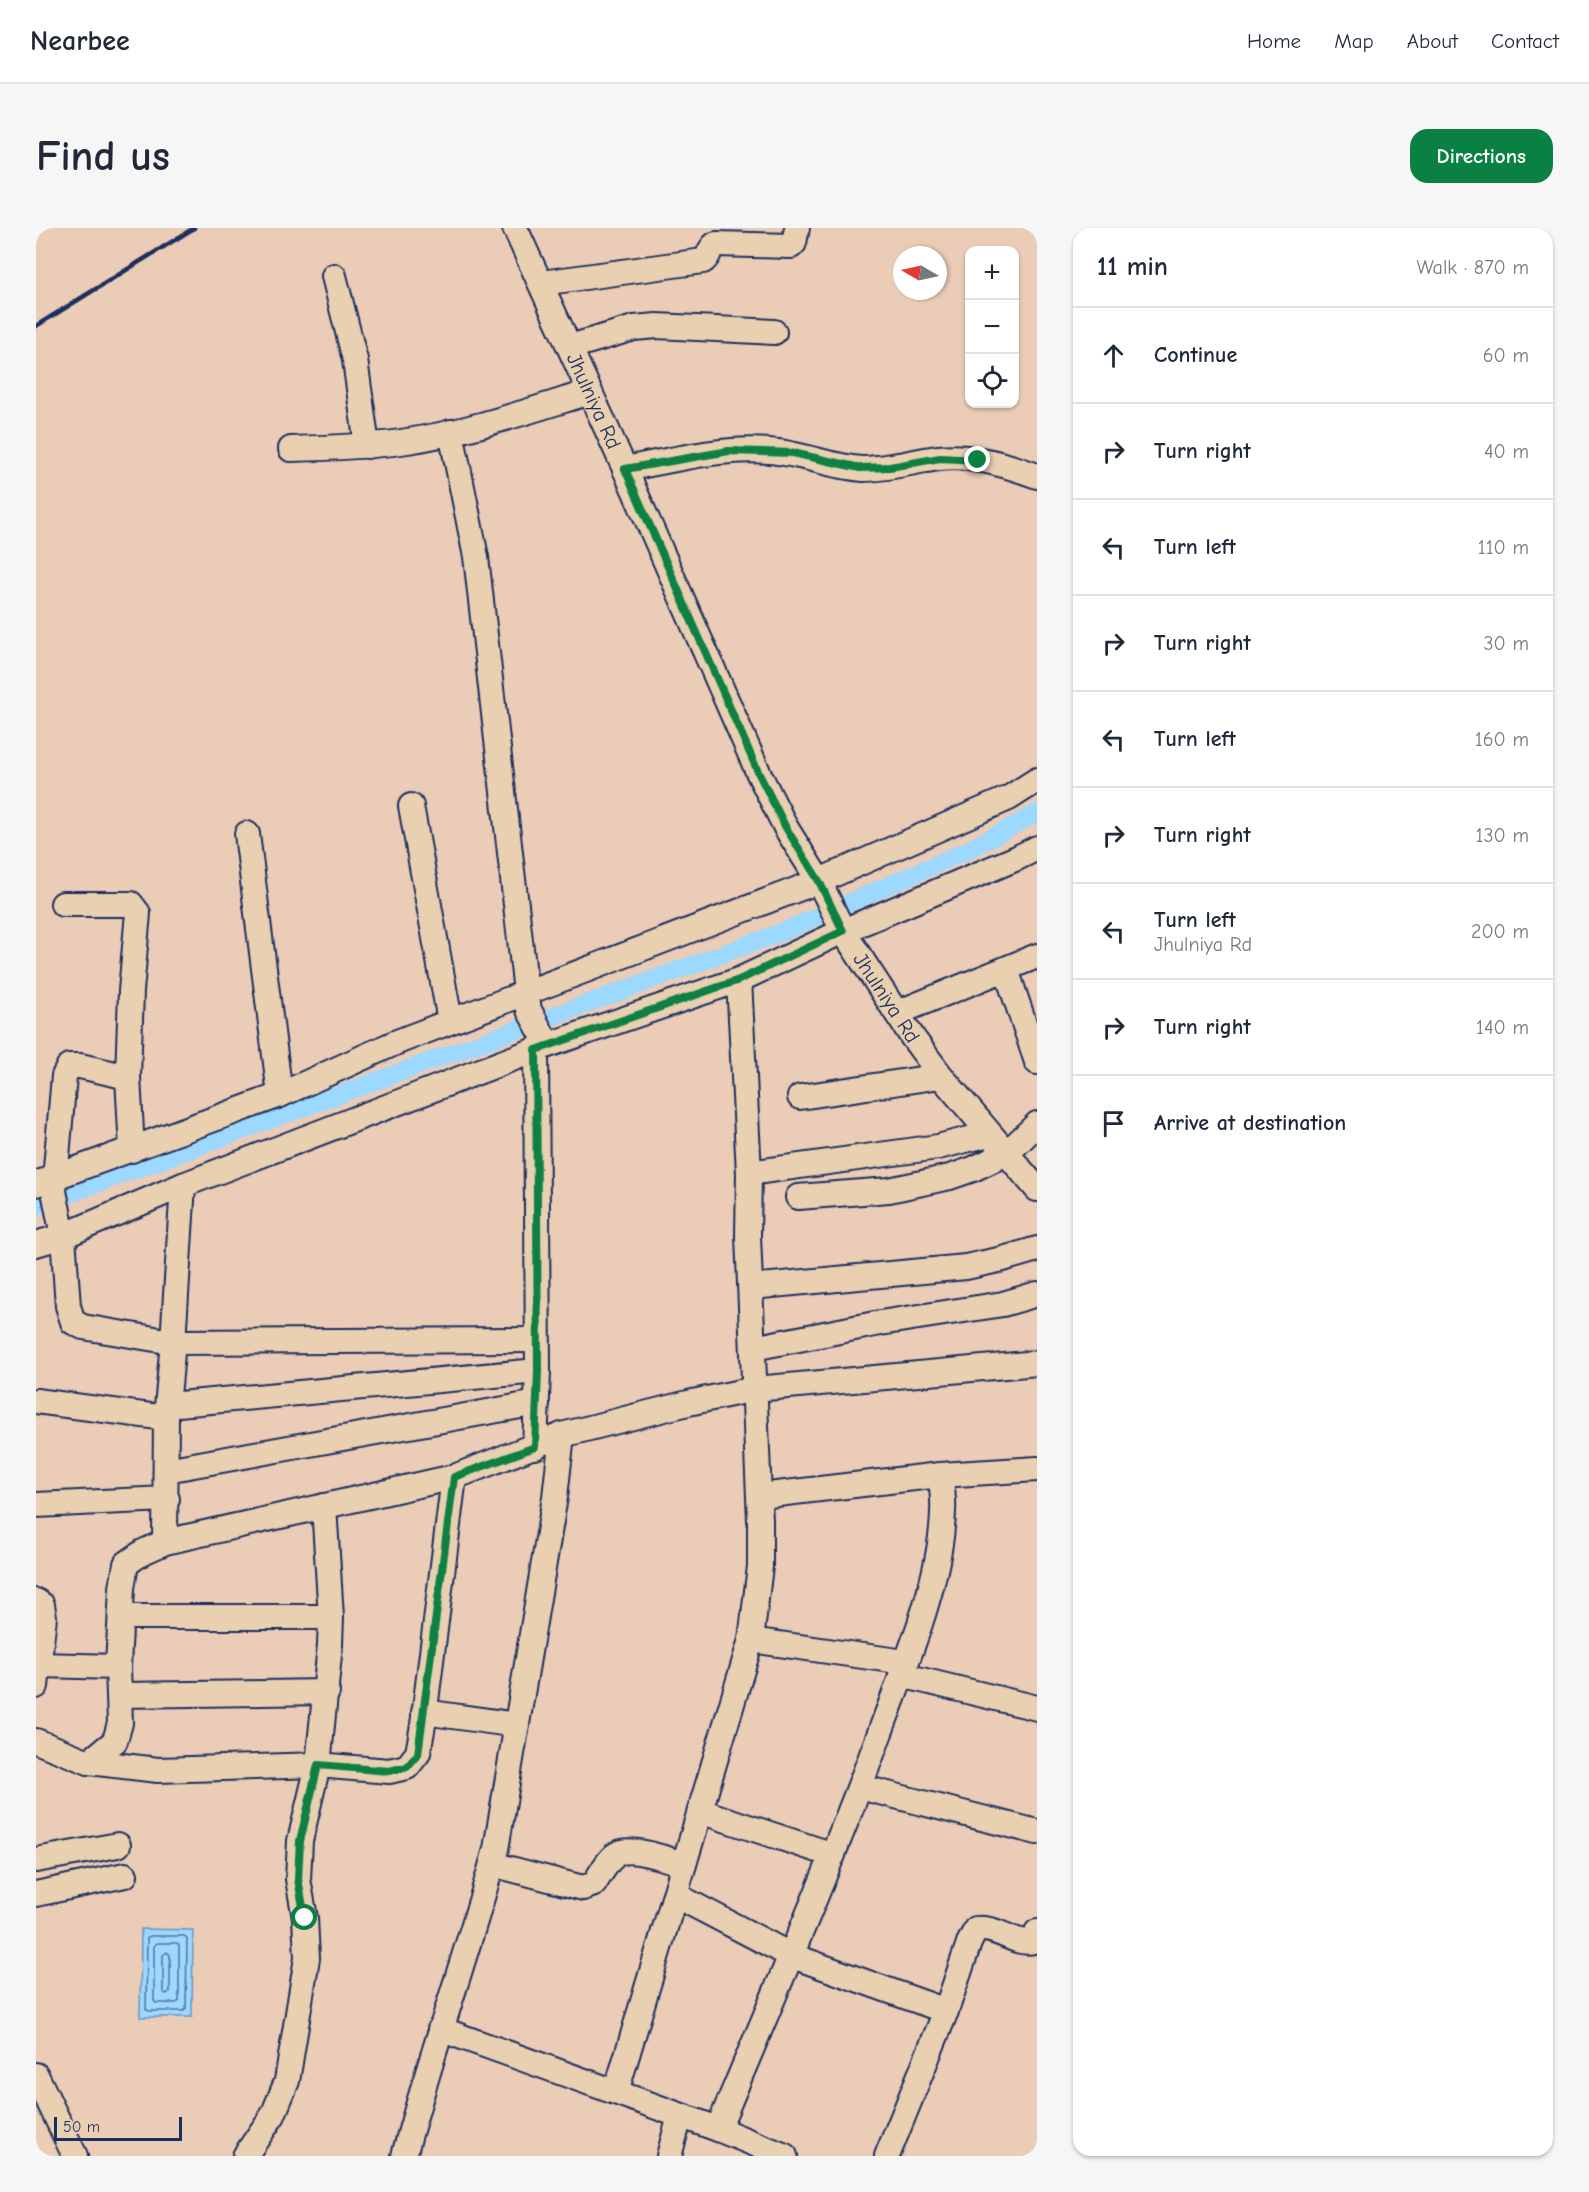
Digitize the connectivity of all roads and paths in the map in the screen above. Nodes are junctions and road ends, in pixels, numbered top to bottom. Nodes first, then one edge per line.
1 (515, 228) edge
2 (797, 228) edge
3 (333, 276) dead end
4 (541, 283) junction
5 (774, 332) dead end
6 (570, 347) junction
7 (591, 392) junction
8 (451, 432) junction
9 (367, 446) junction
10 (291, 449) dead end
11 (625, 469) junction
12 (1037, 476) edge
13 (1037, 780) edge
14 (411, 806) dead end
15 (247, 834) dead end
16 (1037, 848) edge
17 (63, 904) dead end
18 (832, 907) junction
19 (1037, 956) edge
20 (1006, 969) junction
21 (739, 980) junction
22 (527, 1001) junction
23 (897, 1013) junction
24 (450, 1021) junction
25 (541, 1043) junction
26 (1037, 1062) edge
27 (941, 1076) junction
28 (128, 1077) junction
29 (280, 1095) junction
30 (800, 1097) dead end
31 (1037, 1124) edge
32 (989, 1134) junction
33 (132, 1150) junction
34 (1006, 1153) junction
35 (749, 1173) junction
36 (48, 1184) edge
37 (183, 1185) junction
38 (1037, 1189) edge
39 (798, 1197) dead end
40 (61, 1229) junction
41 (36, 1244) edge
42 (1037, 1249) edge
43 (751, 1287) junction
44 (1037, 1294) edge
45 (537, 1341) junction
46 (173, 1342) junction
47 (753, 1348) junction
48 (1037, 1363) edge
49 (538, 1371) junction
50 (755, 1389) junction
51 (36, 1401) edge
52 (537, 1403) junction
53 (167, 1411) junction
54 (562, 1435) junction
55 (535, 1447) junction
56 (1037, 1469) edge
57 (166, 1470) junction
58 (940, 1476) junction
59 (454, 1477) junction
60 (760, 1496) junction
61 (167, 1499) junction
62 (36, 1505) edge
63 (324, 1506) junction
64 (165, 1542) junction
65 (36, 1601) edge
66 (120, 1617) junction
67 (331, 1617) junction
68 (751, 1640) junction
69 (118, 1666) junction
70 (903, 1669) junction
71 (38, 1675) edge
72 (327, 1692) junction
73 (119, 1695) junction
74 (1037, 1708) edge
75 (424, 1712) junction
76 (517, 1725) junction
77 (36, 1742) edge
78 (89, 1761) junction
79 (318, 1765) junction
80 (860, 1787) junction
81 (700, 1811) junction
82 (1037, 1832) edge
83 (118, 1845) dead end
84 (833, 1855) junction
85 (36, 1860) edge
86 (492, 1864) junction
87 (684, 1864) junction
88 (125, 1875) dead end
89 (36, 1894) edge
90 (675, 1895) junction
91 (1036, 1939) edge
92 (790, 1955) junction
93 (946, 2012) junction
94 (441, 2030) junction
95 (36, 2074) edge
96 (616, 2092) junction
97 (43, 2104) edge
98 (680, 2116) junction
99 (718, 2129) junction
100 (410, 2154) edge
101 (75, 2156) edge
102 (245, 2156) edge
103 (669, 2156) edge
104 (785, 2156) edge
105 (887, 2156) edge

1 - 4 street, Jhulniya Rd
2 - 4 street
3 - 9 street
4 - 6 street, Jhulniya Rd
5 - 6 street
6 - 7 street, Jhulniya Rd
7 - 8 street
7 - 11 street, Jhulniya Rd
8 - 9 street
8 - 22 street
9 - 10 street
11 - 12 street
11 - 18 street, Jhulniya Rd
13 - 18 street
14 - 24 street
15 - 29 street
16 - 18 street
17 - 28 street
18 - 21 street
18 - 22 street
18 - 23 street, Jhulniya Rd
19 - 20 street
20 - 23 street
20 - 26 street
21 - 25 street
21 - 35 street
22 - 24 street
22 - 25 street
23 - 27 street, Jhulniya Rd
24 - 29 street
25 - 37 street
25 - 45 street
27 - 30 street
27 - 32 street, Jhulniya Rd
28 - 33 street
28 - 36 street
29 - 33 street
31 - 34 street
32 - 34 street, Jhulniya Rd
32 - 35 street
33 - 36 street
34 - 38 street, Jhulniya Rd
34 - 39 street
35 - 43 street
36 - 40 street
37 - 40 street
37 - 46 street
40 - 41 street
40 - 46 street
42 - 43 street
43 - 47 street
44 - 47 street
45 - 46 street
45 - 49 street
46 - 53 street
47 - 50 street
48 - 50 street
49 - 52 street
49 - 53 street
50 - 54 street
50 - 60 street
51 - 53 street
52 - 55 street
52 - 57 street
53 - 57 street
54 - 55 street
54 - 76 street
55 - 59 street
56 - 58 street
57 - 61 street
58 - 60 street
58 - 70 street
59 - 63 street
59 - 75 street
60 - 68 street
61 - 62 street
61 - 64 street
63 - 64 street
63 - 67 street
64 - 66 street
65 - 71 street
66 - 67 street
66 - 69 street
67 - 72 street
68 - 70 street
68 - 81 street
69 - 71 street
69 - 73 street
70 - 74 street
70 - 80 street
72 - 73 street
72 - 79 street
73 - 78 street
75 - 76 street
75 - 79 street
76 - 86 street
77 - 78 street
78 - 79 street
79 - 102 street
80 - 82 street
80 - 84 street
81 - 84 street
81 - 87 street
83 - 85 street
84 - 92 street
86 - 87 street
86 - 94 street
87 - 90 street
88 - 89 street
90 - 92 street
90 - 96 street
91 - 93 street
92 - 93 street
92 - 99 street
93 - 105 street
94 - 96 street
94 - 100 street
95 - 97 street
96 - 98 street
97 - 101 street
98 - 99 street
98 - 103 street
99 - 104 street

